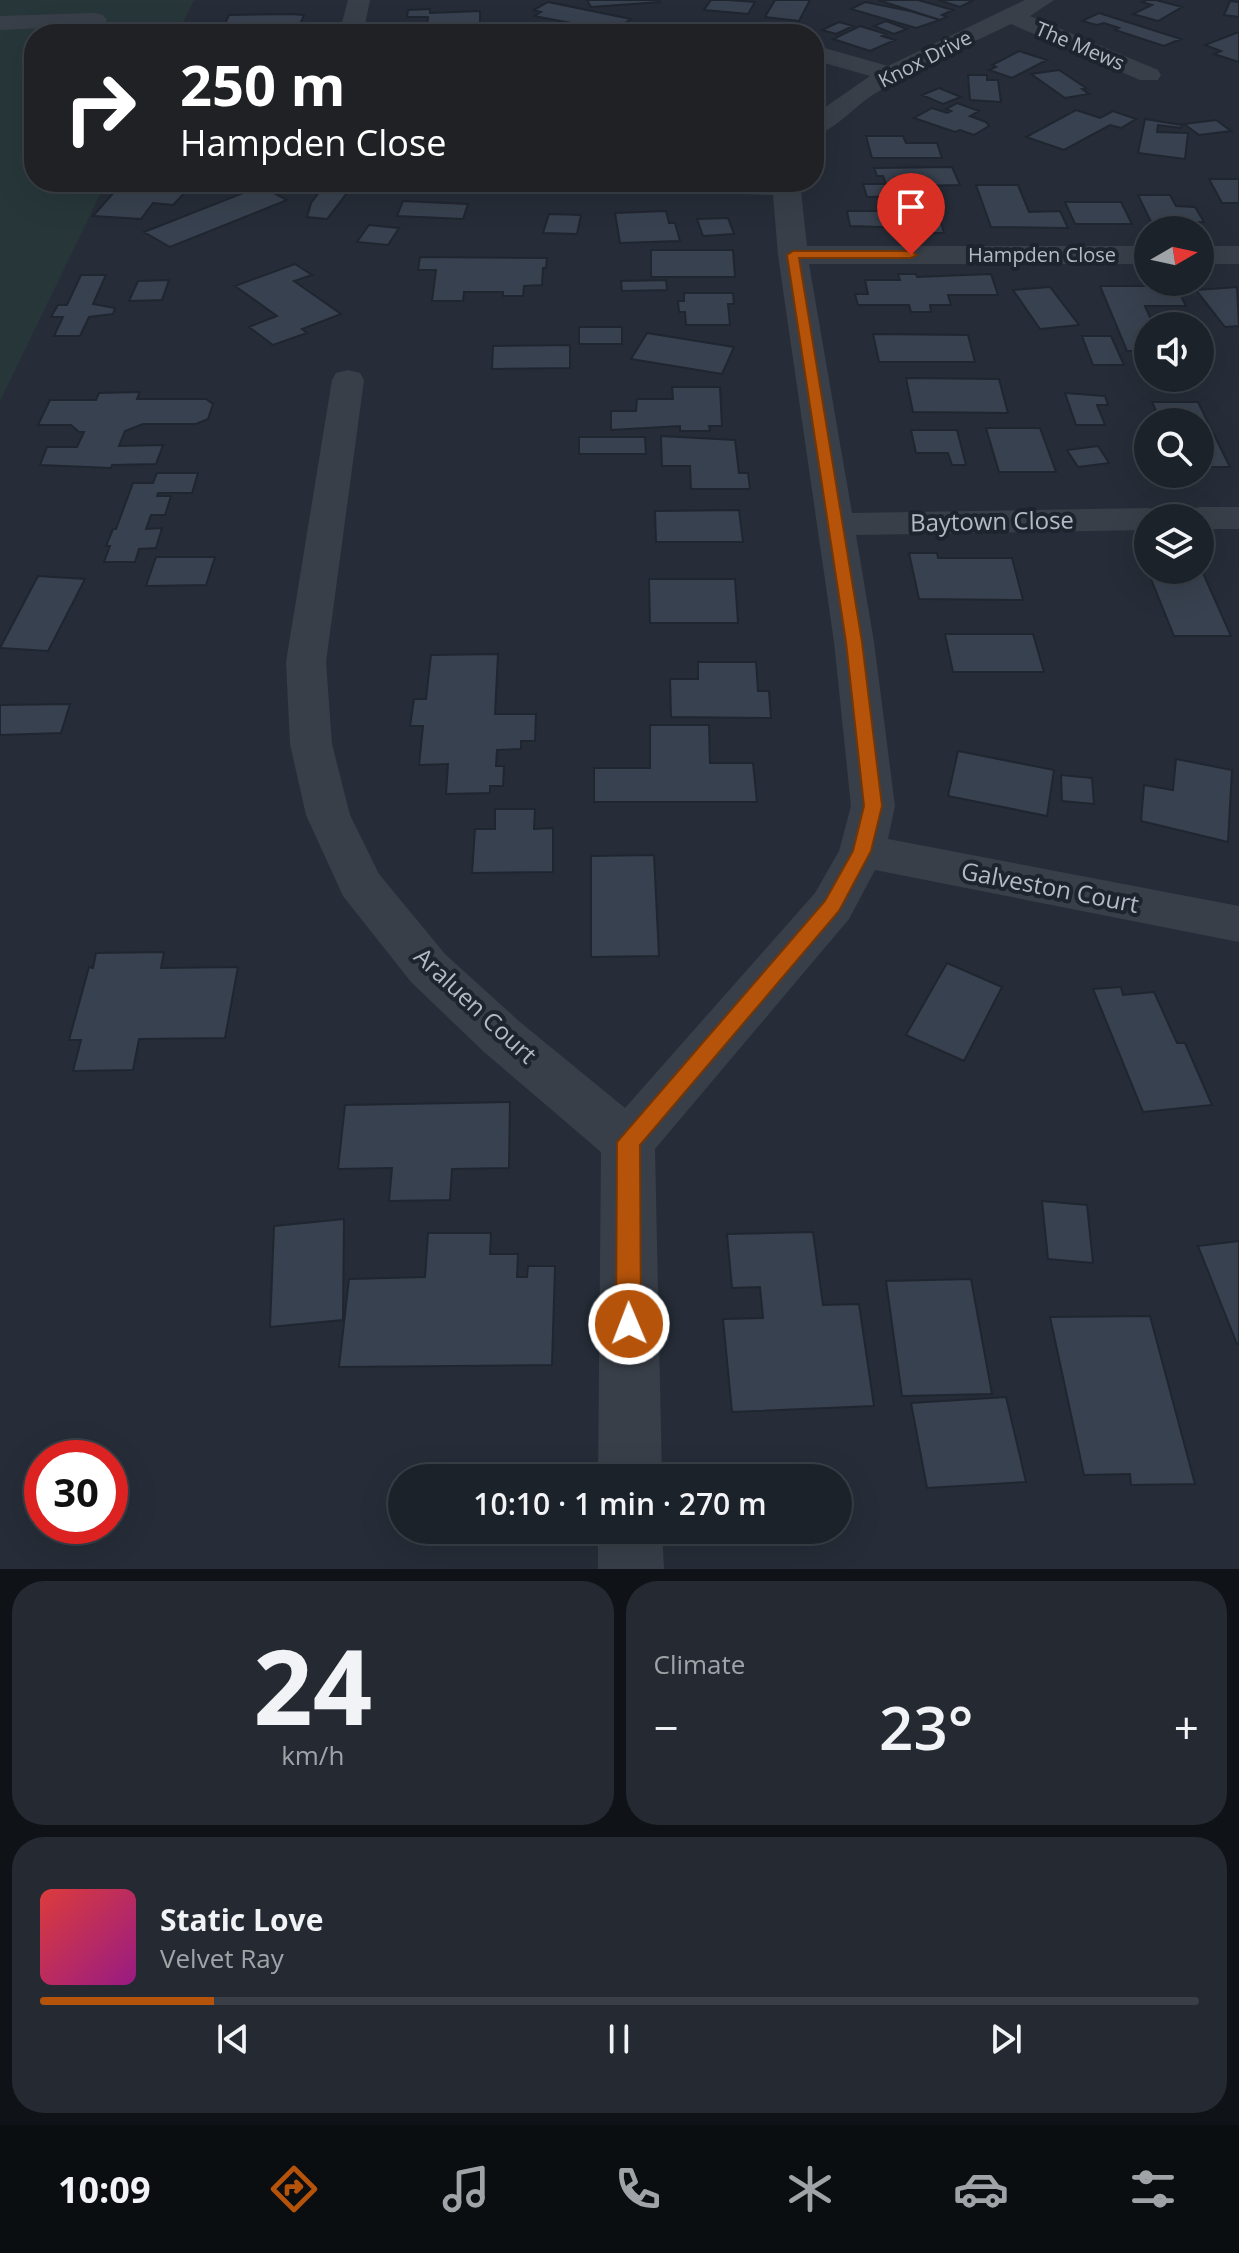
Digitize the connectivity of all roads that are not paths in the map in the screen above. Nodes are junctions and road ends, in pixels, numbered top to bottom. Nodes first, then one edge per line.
1 (359, 0) edge
2 (1043, 0) edge
3 (1011, 16) junction
4 (95, 20) dead end
5 (0, 23) edge
6 (353, 24) edge
7 (824, 55) edge
8 (892, 75) junction
9 (1149, 75) dead end
10 (824, 118) edge
11 (786, 192) edge
12 (793, 255) junction
13 (1134, 255) edge
14 (1214, 255) edge
15 (1239, 255) edge
16 (348, 380) dead end
17 (1214, 518) edge
18 (1239, 518) edge
19 (1134, 519) edge
20 (836, 524) junction
21 (862, 851) junction
22 (1239, 924) edge
23 (628, 1142) junction
24 (630, 1464) edge
25 (630, 1544) edge
26 (631, 1569) edge

1 - 6 street
2 - 3 street, Knox Drive
3 - 8 street, Knox Drive
3 - 9 street, The Mews
4 - 5 street
7 - 8 street
8 - 10 street, Knox Drive
11 - 12 street
12 - 13 street, Hampden Close
12 - 20 street
14 - 15 street
16 - 23 street, Araluen Court
17 - 18 street
19 - 20 street, Baytown Close
20 - 21 street
21 - 22 street, Galveston Court
21 - 23 street
23 - 24 street
25 - 26 street

